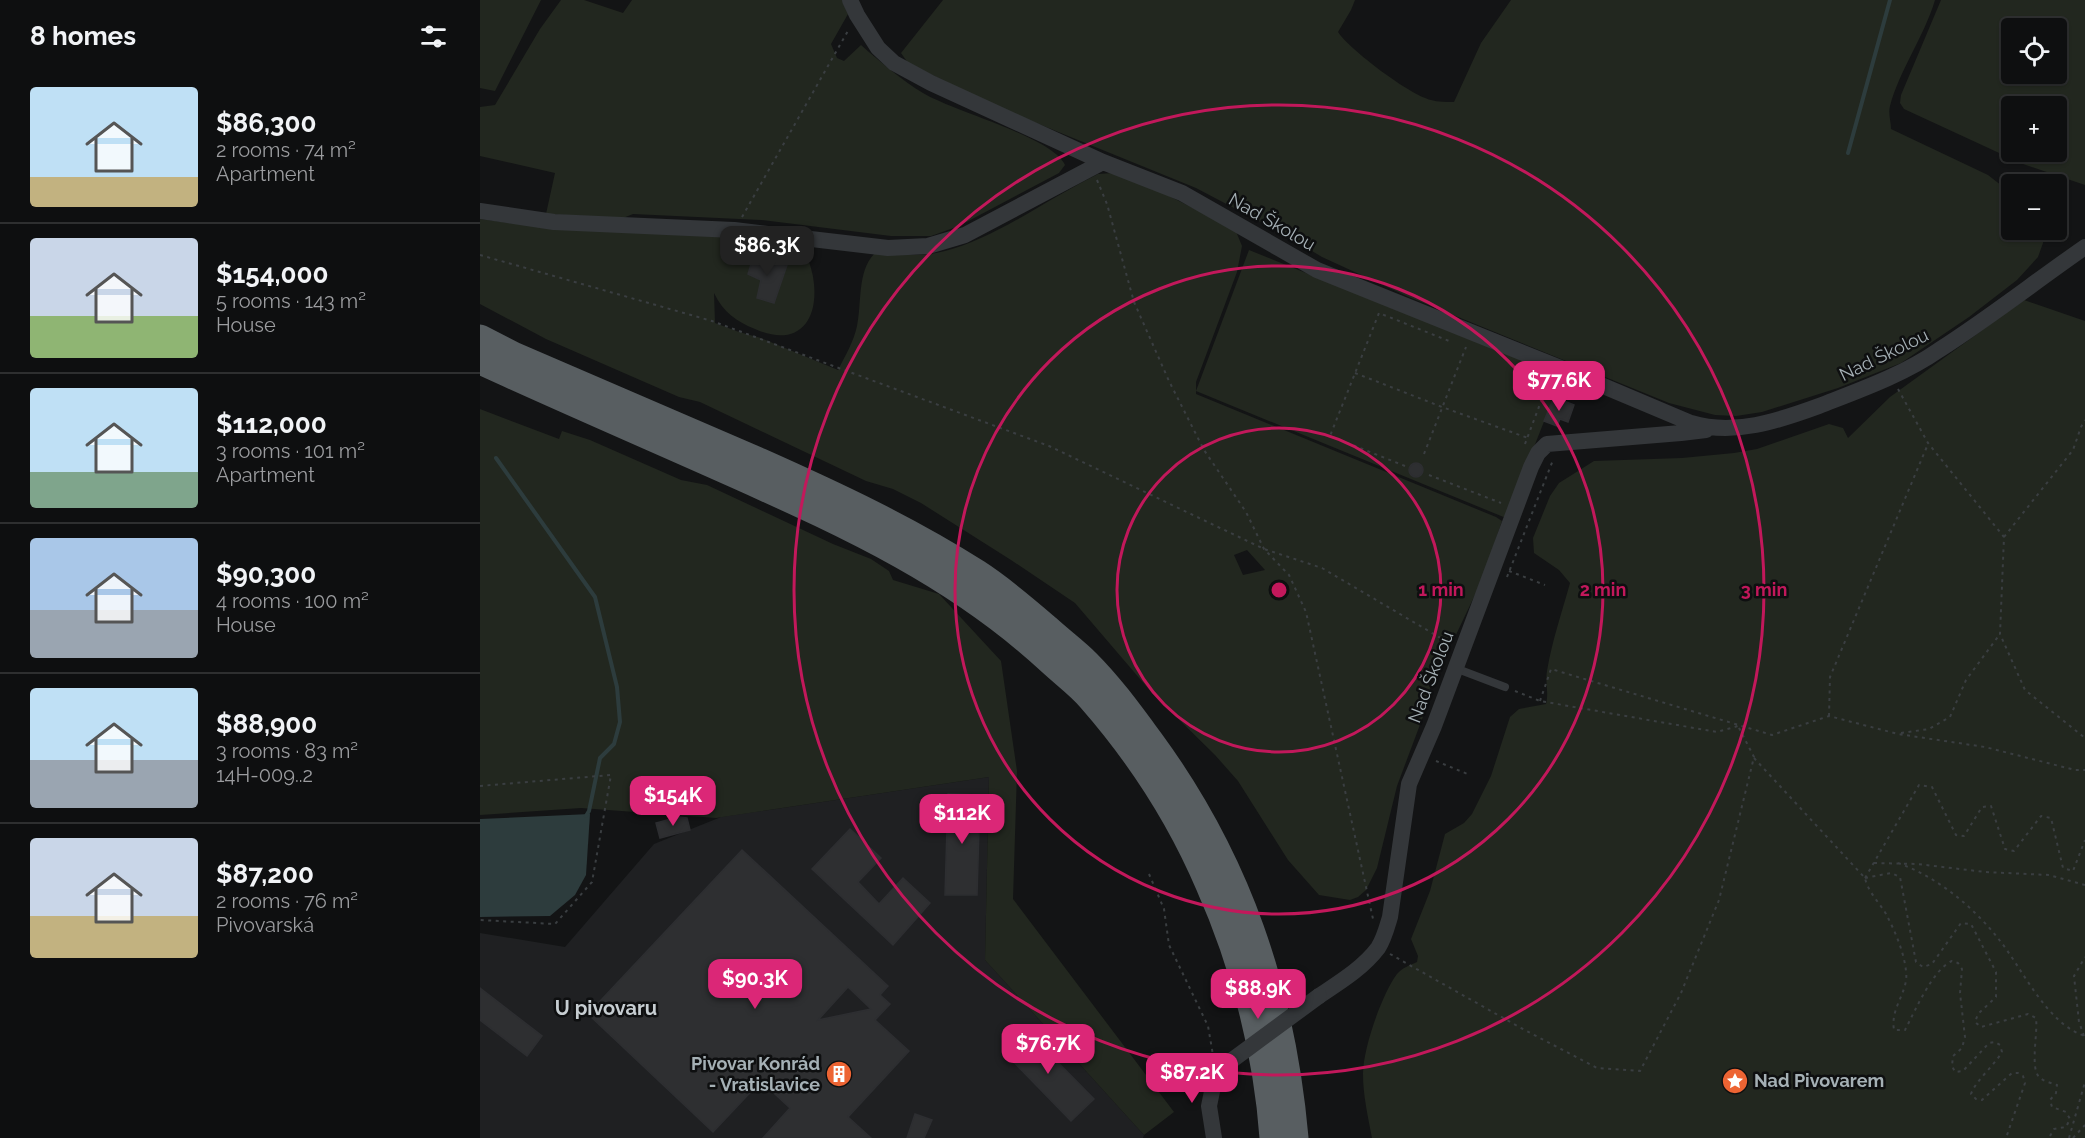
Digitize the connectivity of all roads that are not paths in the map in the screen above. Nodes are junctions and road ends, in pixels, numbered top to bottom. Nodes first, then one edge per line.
1 (854, 8) edge
2 (1097, 164) junction
3 (480, 211) edge
4 (2085, 248) edge
5 (480, 338) edge
6 (480, 361) edge
7 (1710, 429) junction
8 (1455, 668) junction
9 (1505, 687) road end
10 (1261, 1003) junction
11 (1275, 1063) junction
12 (1214, 1138) edge
13 (1273, 1138) edge
14 (1295, 1138) edge

1 - 2 street, Nad Školou
2 - 3 street
2 - 7 street, Nad Školou
4 - 7 street, Nad Školou
5 - 10 highway
6 - 10 highway
7 - 8 street, Nad Školou
8 - 9 lane
8 - 12 street, Nad Školou, bridge
10 - 11 highway
11 - 13 highway
11 - 14 highway

